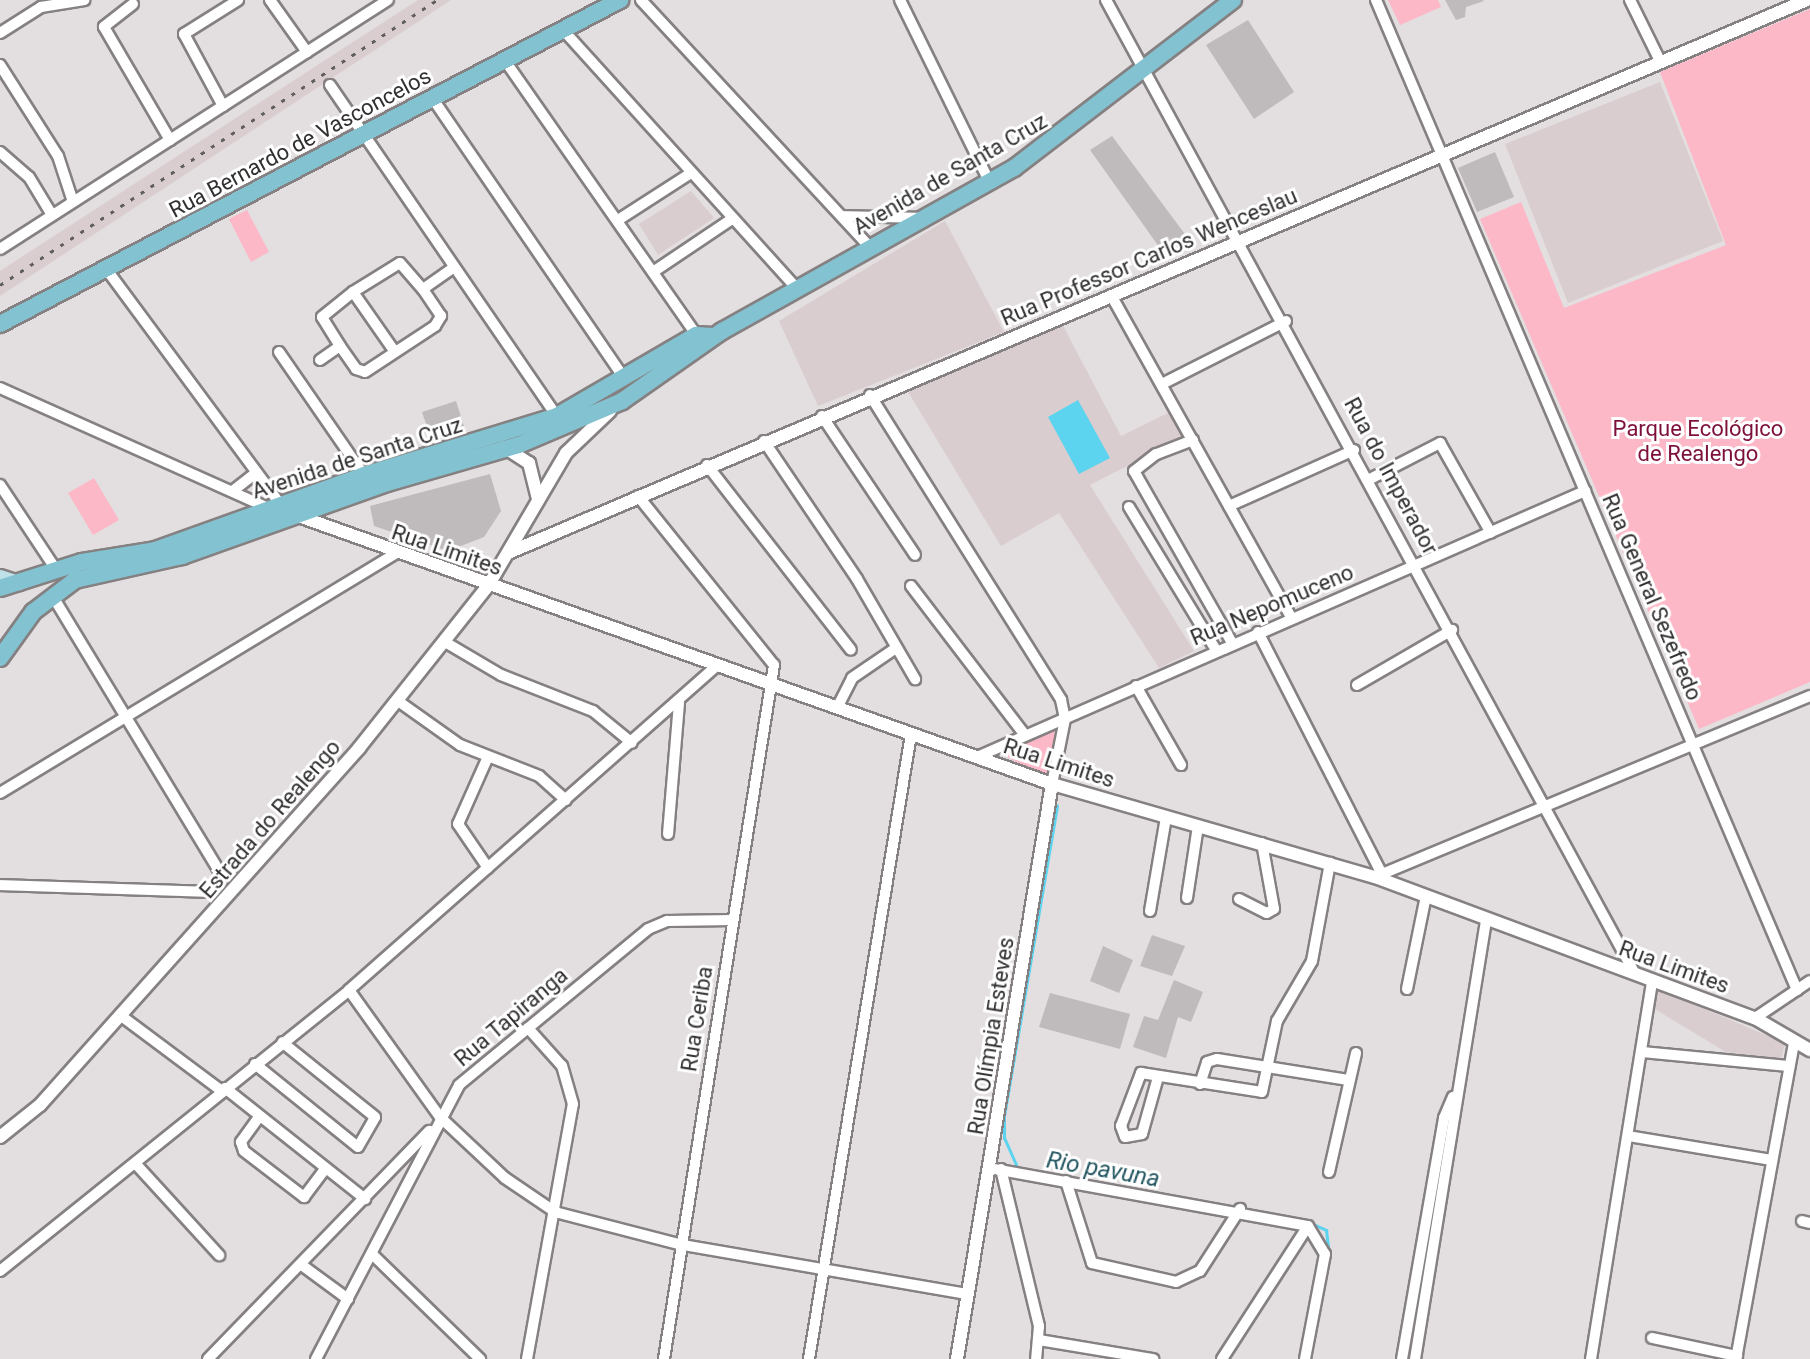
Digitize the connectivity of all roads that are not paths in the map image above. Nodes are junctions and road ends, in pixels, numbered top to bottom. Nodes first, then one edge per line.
1 (84, 0) edge
2 (238, 0) edge
3 (270, 0) edge
4 (388, 0) edge
5 (620, 0) edge
6 (641, 0) edge
7 (900, 0) edge
8 (1106, 0) edge
9 (1233, 0) edge
10 (1376, 0) edge
11 (1630, 0) edge
12 (1807, 0) edge
13 (133, 4) dead end
14 (565, 32) junction
15 (0, 33) edge
16 (307, 52) junction
17 (506, 62) junction
18 (1661, 63) junction
19 (0, 65) edge
20 (1145, 72) junction
21 (330, 85) dead end
22 (433, 99) junction
23 (223, 106) junction
24 (360, 136) junction
25 (170, 140) junction
26 (0, 152) edge
27 (1441, 156) junction
28 (691, 173) junction
29 (989, 181) junction
30 (73, 202) junction
31 (52, 215) junction
32 (842, 216) junction
33 (922, 218) junction
34 (732, 219) junction
35 (618, 220) junction
36 (1242, 240) junction
37 (870, 247) junction
38 (0, 249) edge
39 (453, 268) junction
40 (107, 270) junction
41 (653, 272) junction
42 (423, 289) junction
43 (797, 289) junction
44 (353, 292) junction
45 (1111, 295) junction
46 (1286, 321) junction
47 (0, 324) edge
48 (705, 340) junction
49 (340, 346) junction
50 (279, 352) dead end
51 (395, 352) junction
52 (320, 360) dead end
53 (624, 378) junction
54 (1162, 384) junction
55 (0, 388) edge
56 (870, 395) junction
57 (622, 401) junction
58 (557, 416) junction
59 (822, 416) junction
60 (485, 439) junction
61 (1193, 440) junction
62 (764, 441) junction
63 (507, 448) junction
64 (1354, 450) junction
65 (707, 465) junction
66 (256, 473) junction
67 (364, 475) junction
68 (1370, 479) junction
69 (0, 485) edge
70 (234, 490) junction
71 (1585, 491) junction
72 (638, 496) junction
73 (538, 500) junction
74 (1229, 506) junction
75 (1129, 507) dead end
76 (282, 509) junction
77 (526, 521) junction
78 (1491, 533) junction
79 (543, 537) junction
80 (508, 553) junction
81 (395, 554) junction
82 (915, 555) dead end
83 (1417, 565) junction
84 (57, 571) junction
85 (0, 577) edge
86 (19, 583) junction
87 (488, 586) junction
88 (911, 586) dead end
89 (0, 588) edge
90 (52, 595) junction
91 (62, 611) junction
92 (34, 612) junction
93 (1291, 617) junction
94 (1452, 630) junction
95 (1258, 632) junction
96 (445, 642) junction
97 (1232, 643) junction
98 (896, 648) junction
99 (851, 650) dead end
100 (1214, 652) junction
101 (0, 658) edge
102 (717, 665) junction
103 (915, 679) dead end
104 (774, 685) junction
105 (1357, 685) dead end
106 (1136, 686) junction
107 (1810, 696) edge
108 (398, 701) junction
109 (679, 702) junction
110 (838, 706) junction
111 (126, 717) junction
112 (1065, 719) junction
113 (911, 734) junction
114 (1025, 735) junction
115 (632, 743) junction
116 (1694, 745) junction
117 (977, 757) junction
118 (487, 759) junction
119 (1181, 765) dead end
120 (1052, 784) junction
121 (0, 793) edge
122 (566, 800) junction
123 (1545, 807) junction
124 (1166, 817) junction
125 (1198, 826) junction
126 (668, 834) dead end
127 (1268, 845) junction
128 (1330, 863) junction
129 (488, 868) junction
130 (1379, 875) junction
131 (222, 876) junction
132 (245, 879) junction
133 (0, 885) edge
134 (207, 892) junction
135 (1426, 896) junction
136 (1187, 898) dead end
137 (1239, 899) dead end
138 (216, 911) junction
139 (1150, 911) dead end
140 (733, 920) junction
141 (1486, 920) junction
142 (1635, 974) junction
143 (1652, 981) junction
144 (1810, 981) edge
145 (1407, 989) dead end
146 (349, 990) junction
147 (1797, 990) junction
148 (120, 1015) junction
149 (1755, 1018) junction
150 (528, 1028) junction
151 (282, 1042) junction
152 (1794, 1042) junction
153 (1810, 1050) edge
154 (1642, 1052) junction
155 (1356, 1053) dead end
156 (255, 1064) junction
157 (1267, 1065) junction
158 (1788, 1066) junction
159 (1158, 1077) junction
160 (1348, 1080) junction
161 (1200, 1084) junction
162 (224, 1090) junction
163 (1450, 1102) junction
164 (259, 1117) junction
165 (439, 1120) junction
166 (1628, 1136) junction
167 (0, 1137) edge
168 (1771, 1160) junction
169 (135, 1163) junction
170 (995, 1168) junction
171 (324, 1170) junction
172 (1329, 1172) dead end
173 (1066, 1181) junction
174 (365, 1199) junction
175 (1240, 1209) junction
176 (555, 1212) junction
177 (1308, 1226) junction
178 (683, 1245) junction
179 (372, 1254) junction
180 (219, 1255) dead end
181 (303, 1266) junction
182 (0, 1271) edge
183 (823, 1271) junction
184 (968, 1294) junction
185 (348, 1299) junction
186 (1652, 1338) dead end
187 (1039, 1340) junction
188 (1737, 1358) edge
189 (208, 1359) edge
190 (316, 1359) edge
191 (480, 1359) edge
192 (527, 1359) edge
193 (664, 1359) edge
194 (809, 1359) edge
195 (957, 1359) edge
196 (1036, 1359) edge
197 (1153, 1359) edge
198 (1222, 1359) edge
199 (1305, 1359) edge
200 (1402, 1359) edge
201 (1415, 1359) edge
202 (1591, 1359) edge

1 - 15 street
2 - 23 street
3 - 16 street
4 - 16 street
5 - 14 main road, Rua Bernardo de Vasconcelos
6 - 32 street
7 - 29 street
8 - 20 street, Rua do Imperador
9 - 20 main road, Avenida de Santa Cruz
10 - 27 street, Rua General Sezefredo
11 - 18 street
12 - 18 street, Rua Professor Carlos Wenceslau
13 - 25 street
14 - 17 main road, Rua Bernardo de Vasconcelos
14 - 28 street
16 - 23 street
17 - 22 main road, Rua Bernardo de Vasconcelos
17 - 35 street
18 - 27 street, Rua Professor Carlos Wenceslau
19 - 30 street
20 - 29 main road, Avenida de Santa Cruz
20 - 36 street, Rua do Imperador
21 - 24 street
22 - 24 main road, Rua Bernardo de Vasconcelos
22 - 53 street
23 - 25 street
24 - 39 street
24 - 40 main road, Rua Bernardo de Vasconcelos
25 - 30 street
26 - 31 street
27 - 36 street, Rua Professor Carlos Wenceslau
27 - 71 street, Rua General Sezefredo
28 - 34 street
28 - 35 street
29 - 33 main road, Avenida de Santa Cruz
30 - 31 street
31 - 38 street
32 - 33 street
32 - 37 street
33 - 37 main road, Avenida de Santa Cruz
34 - 41 street
34 - 43 street
35 - 41 street
36 - 45 street, Rua Professor Carlos Wenceslau
36 - 46 street, Rua do Imperador
37 - 43 main road, Avenida de Santa Cruz
39 - 42 street
39 - 58 street
40 - 47 main road, Rua Bernardo de Vasconcelos
40 - 66 street
41 - 48 street
42 - 44 street
42 - 51 street
43 - 48 main road, Avenida de Santa Cruz
44 - 49 street
44 - 51 street
45 - 54 street
45 - 56 street, Rua Professor Carlos Wenceslau
46 - 54 street
46 - 64 street, Rua do Imperador
48 - 53 main road, Avenida de Santa Cruz
48 - 57 main road, Avenida de Santa Cruz
49 - 51 street
49 - 52 street
50 - 67 street
53 - 58 main road, Avenida de Santa Cruz
54 - 61 street
55 - 70 street, Rua Limites
56 - 59 street, Rua Professor Carlos Wenceslau
56 - 112 street
57 - 63 main road, Avenida de Santa Cruz
57 - 73 street, Estrada do Realengo
58 - 60 main road, Avenida de Santa Cruz
59 - 62 street, Rua Professor Carlos Wenceslau
59 - 82 street
60 - 63 street
60 - 67 main road, Avenida de Santa Cruz
61 - 74 street
61 - 97 street
62 - 65 street, Rua Professor Carlos Wenceslau
62 - 98 street
63 - 73 street
63 - 76 main road, Avenida de Santa Cruz
64 - 68 street, Rua do Imperador
64 - 74 street
65 - 72 street, Rua Professor Carlos Wenceslau
65 - 99 street
66 - 70 street
66 - 76 street
67 - 76 main road, Avenida de Santa Cruz
68 - 78 street
68 - 83 street, Rua do Imperador
69 - 84 street
70 - 76 street, Rua Limites
71 - 78 street, Rua Nepomuceno
71 - 116 street, Rua General Sezefredo
72 - 79 street, Rua Professor Carlos Wenceslau
72 - 104 street
73 - 77 street, Estrada do Realengo
74 - 93 street
75 - 100 street
76 - 81 street, Rua Limites
76 - 84 main road, Avenida de Santa Cruz
76 - 90 main road, Avenida de Santa Cruz
77 - 79 street
77 - 80 street, Estrada do Realengo
78 - 83 street, Rua Nepomuceno
79 - 80 street, Rua Professor Carlos Wenceslau
80 - 87 street, Estrada do Realengo
81 - 87 street, Rua Limites
81 - 111 street
83 - 93 street, Rua Nepomuceno
83 - 94 street, Rua do Imperador
84 - 86 main road, Avenida de Santa Cruz
85 - 86 main road
86 - 89 main road, Avenida de Santa Cruz
86 - 92 main road
87 - 96 street, Estrada do Realengo
87 - 102 street, Rua Limites
88 - 114 street
90 - 91 street
90 - 92 main road, Avenida de Santa Cruz
91 - 92 street
91 - 111 street
92 - 101 main road, Avenida de Santa Cruz
93 - 95 street, Rua Nepomuceno
94 - 105 street
94 - 123 street, Rua do Imperador
95 - 97 street, Rua Nepomuceno
95 - 130 street
96 - 108 street, Estrada do Realengo
96 - 115 street
97 - 100 street, Rua Nepomuceno
98 - 103 street
98 - 110 street
100 - 106 street, Rua Nepomuceno
102 - 104 street, Rua Limites
102 - 109 street
104 - 110 street, Rua Limites
104 - 140 street, Rua Ceriba
106 - 112 street, Rua Nepomuceno
106 - 119 street
107 - 116 street
108 - 118 street
108 - 132 street, Estrada do Realengo
109 - 115 street
109 - 126 street
110 - 113 street, Rua Limites
111 - 121 street
111 - 131 street
112 - 114 street, Rua Nepomuceno
112 - 120 street, Rua Olímpia Esteves
113 - 117 street, Rua Limites
113 - 183 street
114 - 117 street, Rua Nepomuceno
115 - 122 street
116 - 123 street
116 - 147 street, Rua General Sezefredo
117 - 120 street, Rua Limites
118 - 122 street
118 - 129 street
120 - 124 street, Rua Limites
120 - 170 street, Rua Olímpia Esteves
122 - 129 street
123 - 130 street
123 - 142 street, Rua do Imperador
124 - 125 street, Rua Limites
124 - 139 street
125 - 127 street, Rua Limites
125 - 136 street
127 - 128 street, Rua Limites
127 - 137 street
128 - 130 street, Rua Limites
128 - 157 street
129 - 146 street
130 - 135 street, Rua Limites
131 - 132 street
131 - 134 street
132 - 138 street, Estrada do Realengo
133 - 134 street
134 - 138 street
135 - 141 street, Rua Limites
135 - 145 street
138 - 148 street, Estrada do Realengo
140 - 150 street, Rua Tapiranga
140 - 178 street, Rua Ceriba
141 - 142 street, Rua Limites
141 - 163 street
142 - 143 street, Rua Limites
143 - 149 street, Rua Limites
143 - 154 street
144 - 147 street
146 - 151 street
146 - 165 street
147 - 149 street
148 - 162 street
148 - 167 street, Estrada do Realengo
149 - 152 street, Rua Limites
150 - 165 street, Rua Tapiranga
150 - 176 street
151 - 156 street
151 - 156 street
152 - 153 street, Rua Limites
152 - 158 street
154 - 158 street
154 - 166 street
155 - 160 street
156 - 162 street
157 - 160 street
157 - 161 street
157 - 161 street
158 - 168 street
159 - 159 street
159 - 161 street
160 - 172 street
162 - 164 street
162 - 169 street
163 - 200 street
163 - 201 street
164 - 171 street
164 - 171 street
165 - 174 street
165 - 176 street
165 - 179 street, Rua Tapiranga
166 - 168 street
166 - 202 street
168 - 188 street
169 - 180 street
169 - 182 street
170 - 173 street
170 - 184 street, Rua Olímpia Esteves
170 - 187 street
171 - 174 street
173 - 175 street
173 - 175 street
174 - 181 street
175 - 177 street
176 - 178 street
176 - 192 street
177 - 198 street
177 - 199 street
178 - 183 street
178 - 193 street, Rua Ceriba
179 - 185 street, Rua Tapiranga
179 - 191 street
181 - 185 street
181 - 189 street
183 - 184 street
183 - 194 street
184 - 195 street, Rua Olímpia Esteves
185 - 190 street, Rua Tapiranga
186 - 188 street
187 - 196 street
187 - 197 street

